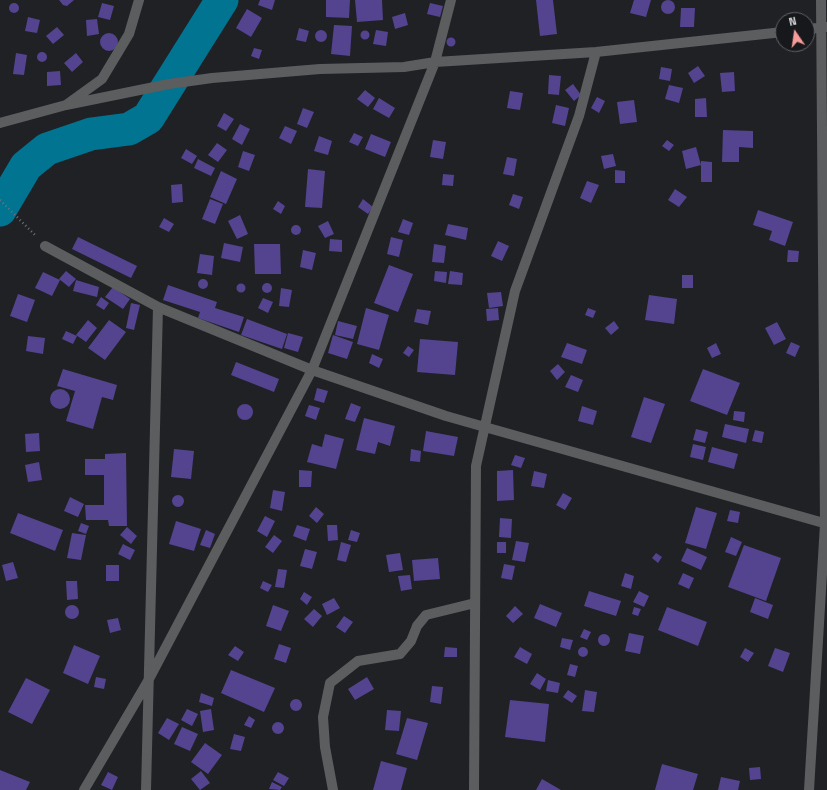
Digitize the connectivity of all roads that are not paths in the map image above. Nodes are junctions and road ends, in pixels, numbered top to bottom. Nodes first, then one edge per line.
1 (139, 0) edge
2 (451, 0) edge
3 (821, 0) edge
4 (824, 27) edge
5 (775, 33) edge
6 (596, 52) junction
7 (435, 62) junction
8 (66, 106) junction
9 (0, 123) edge
10 (46, 246) road end
11 (158, 307) junction
12 (312, 370) junction
13 (484, 427) junction
14 (826, 522) edge
15 (475, 604) junction
16 (148, 682) junction
17 (84, 790) edge
18 (146, 790) edge
19 (332, 790) edge
20 (474, 790) edge
21 (809, 790) edge

1 - 8 street
2 - 7 street
3 - 4 street
4 - 14 street
5 - 6 street
6 - 7 street
6 - 13 street
7 - 8 street
7 - 12 street
8 - 9 street
10 - 11 street
11 - 12 street
11 - 16 street
12 - 13 street
12 - 16 street
13 - 14 street
13 - 15 street
14 - 21 street
15 - 19 street
15 - 20 street
16 - 17 street
16 - 18 street

